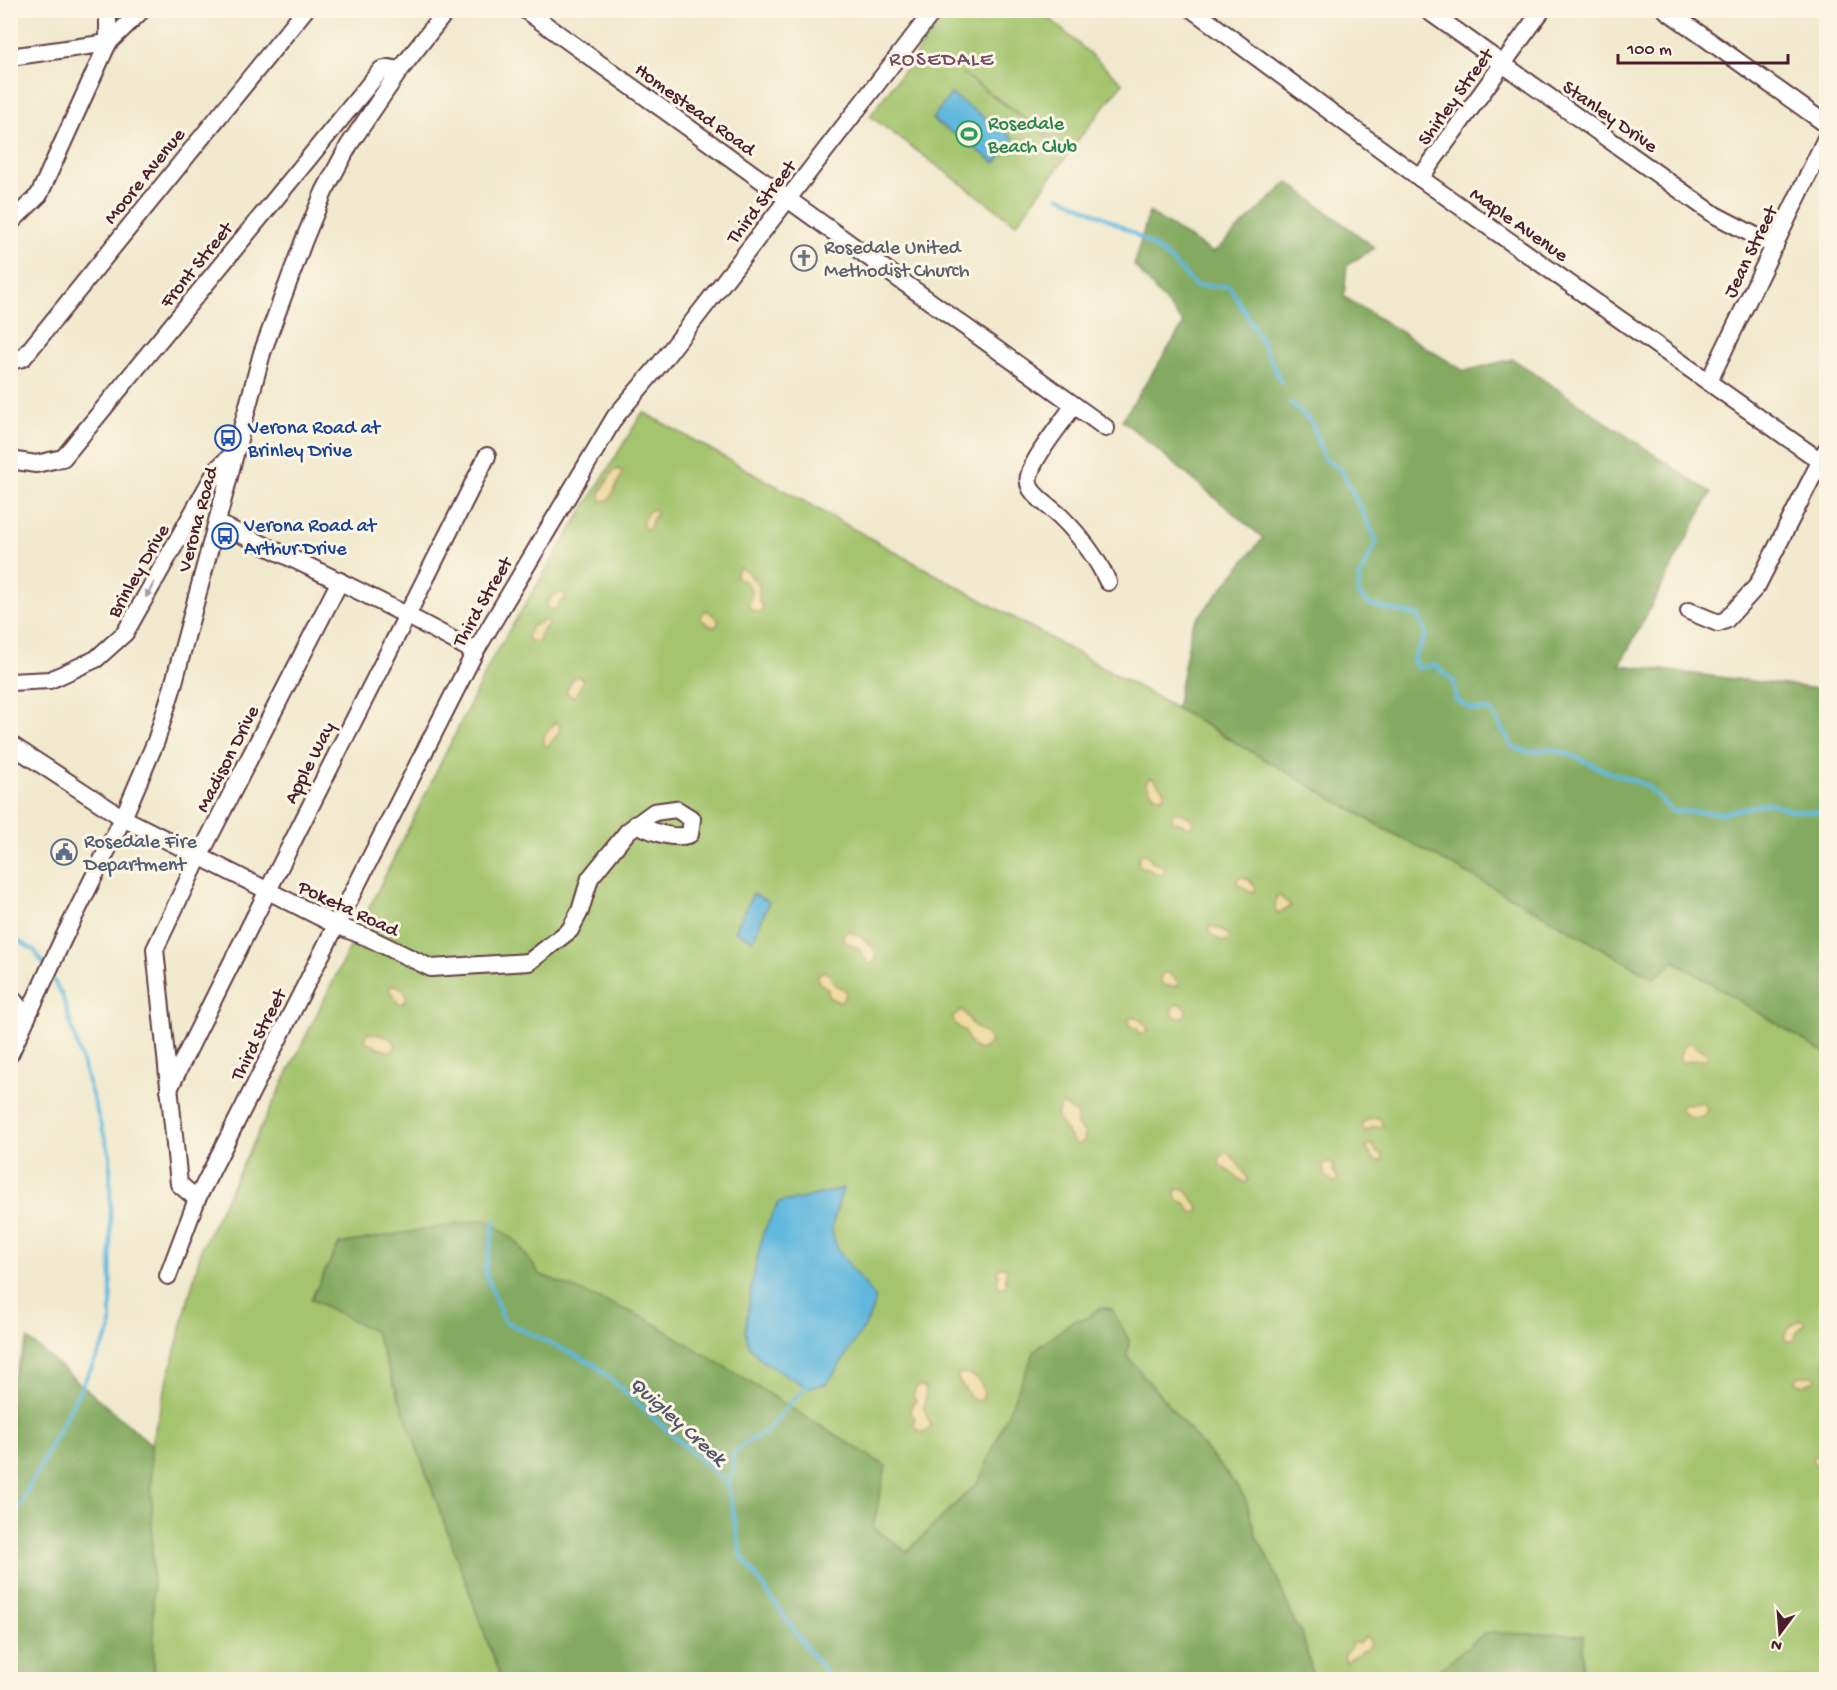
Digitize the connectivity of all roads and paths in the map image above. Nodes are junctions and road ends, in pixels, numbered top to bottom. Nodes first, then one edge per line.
1 (108, 10) edge
2 (142, 10) edge
3 (305, 10) edge
4 (447, 10) edge
5 (525, 10) edge
6 (934, 10) edge
7 (1193, 10) edge
8 (1426, 10) edge
9 (1542, 10) edge
10 (1666, 10) edge
11 (108, 43) junction
12 (10, 57) edge
13 (1503, 64) junction
14 (400, 70) junction
15 (1827, 124) edge
16 (1827, 138) edge
17 (1420, 178) junction
18 (788, 199) junction
19 (10, 223) edge
20 (1775, 246) junction
21 (10, 361) edge
22 (1709, 381) junction
23 (1074, 405) junction
24 (1106, 428) dead end
25 (235, 452) junction
26 (487, 456) dead end
27 (1825, 459) edge
28 (10, 460) edge
29 (217, 524) junction
30 (340, 581) junction
31 (1108, 582) dead end
32 (1689, 611) dead end
33 (408, 615) junction
34 (475, 652) junction
35 (10, 682) edge
36 (10, 744) edge
37 (123, 818) junction
38 (636, 824) dead end
39 (199, 857) junction
40 (266, 890) junction
41 (336, 925) junction
42 (10, 996) edge
43 (27, 1017) junction
44 (10, 1054) edge
45 (169, 1089) junction
46 (197, 1199) junction
47 (168, 1276) dead end

1 - 11 street
2 - 11 street
3 - 21 street, Moore Avenue
4 - 14 street, Verona Road
5 - 18 street, Homestead Road
6 - 18 street, Third Street
7 - 17 street, Maple Avenue
8 - 13 street, Stanley Drive
9 - 13 street, Shirley Street
10 - 15 street
11 - 12 street
11 - 19 street
13 - 17 street, Shirley Street
13 - 20 street, Stanley Drive
14 - 25 street, Verona Road
14 - 28 street, Front Street
16 - 20 street, Jean Street
17 - 22 street, Maple Avenue
18 - 23 street, Homestead Road
18 - 34 street, Third Street
20 - 22 street, Jean Street
22 - 27 street, Maple Avenue
23 - 24 street, Homestead Road
23 - 31 street
25 - 29 street, Verona Road
25 -> 35 street, Brinley Drive
26 - 33 street, Apple Way
27 - 32 street
29 - 30 street
29 - 37 street, Verona Road
30 - 33 street
30 - 39 street, Madison Drive
33 - 34 street
33 - 40 street, Apple Way
34 - 41 street, Third Street
36 - 37 street, Poketa Road
37 - 39 street, Poketa Road
37 - 43 street, Verona Road
38 - 41 street, Poketa Road
39 - 40 street, Poketa Road
39 - 45 street, Madison Drive
40 - 41 street, Poketa Road
40 - 45 street, Apple Way
41 - 46 street, Third Street
42 - 43 street
43 - 44 street, Verona Road
45 - 46 street, Madison Drive
46 - 47 street, Third Street

